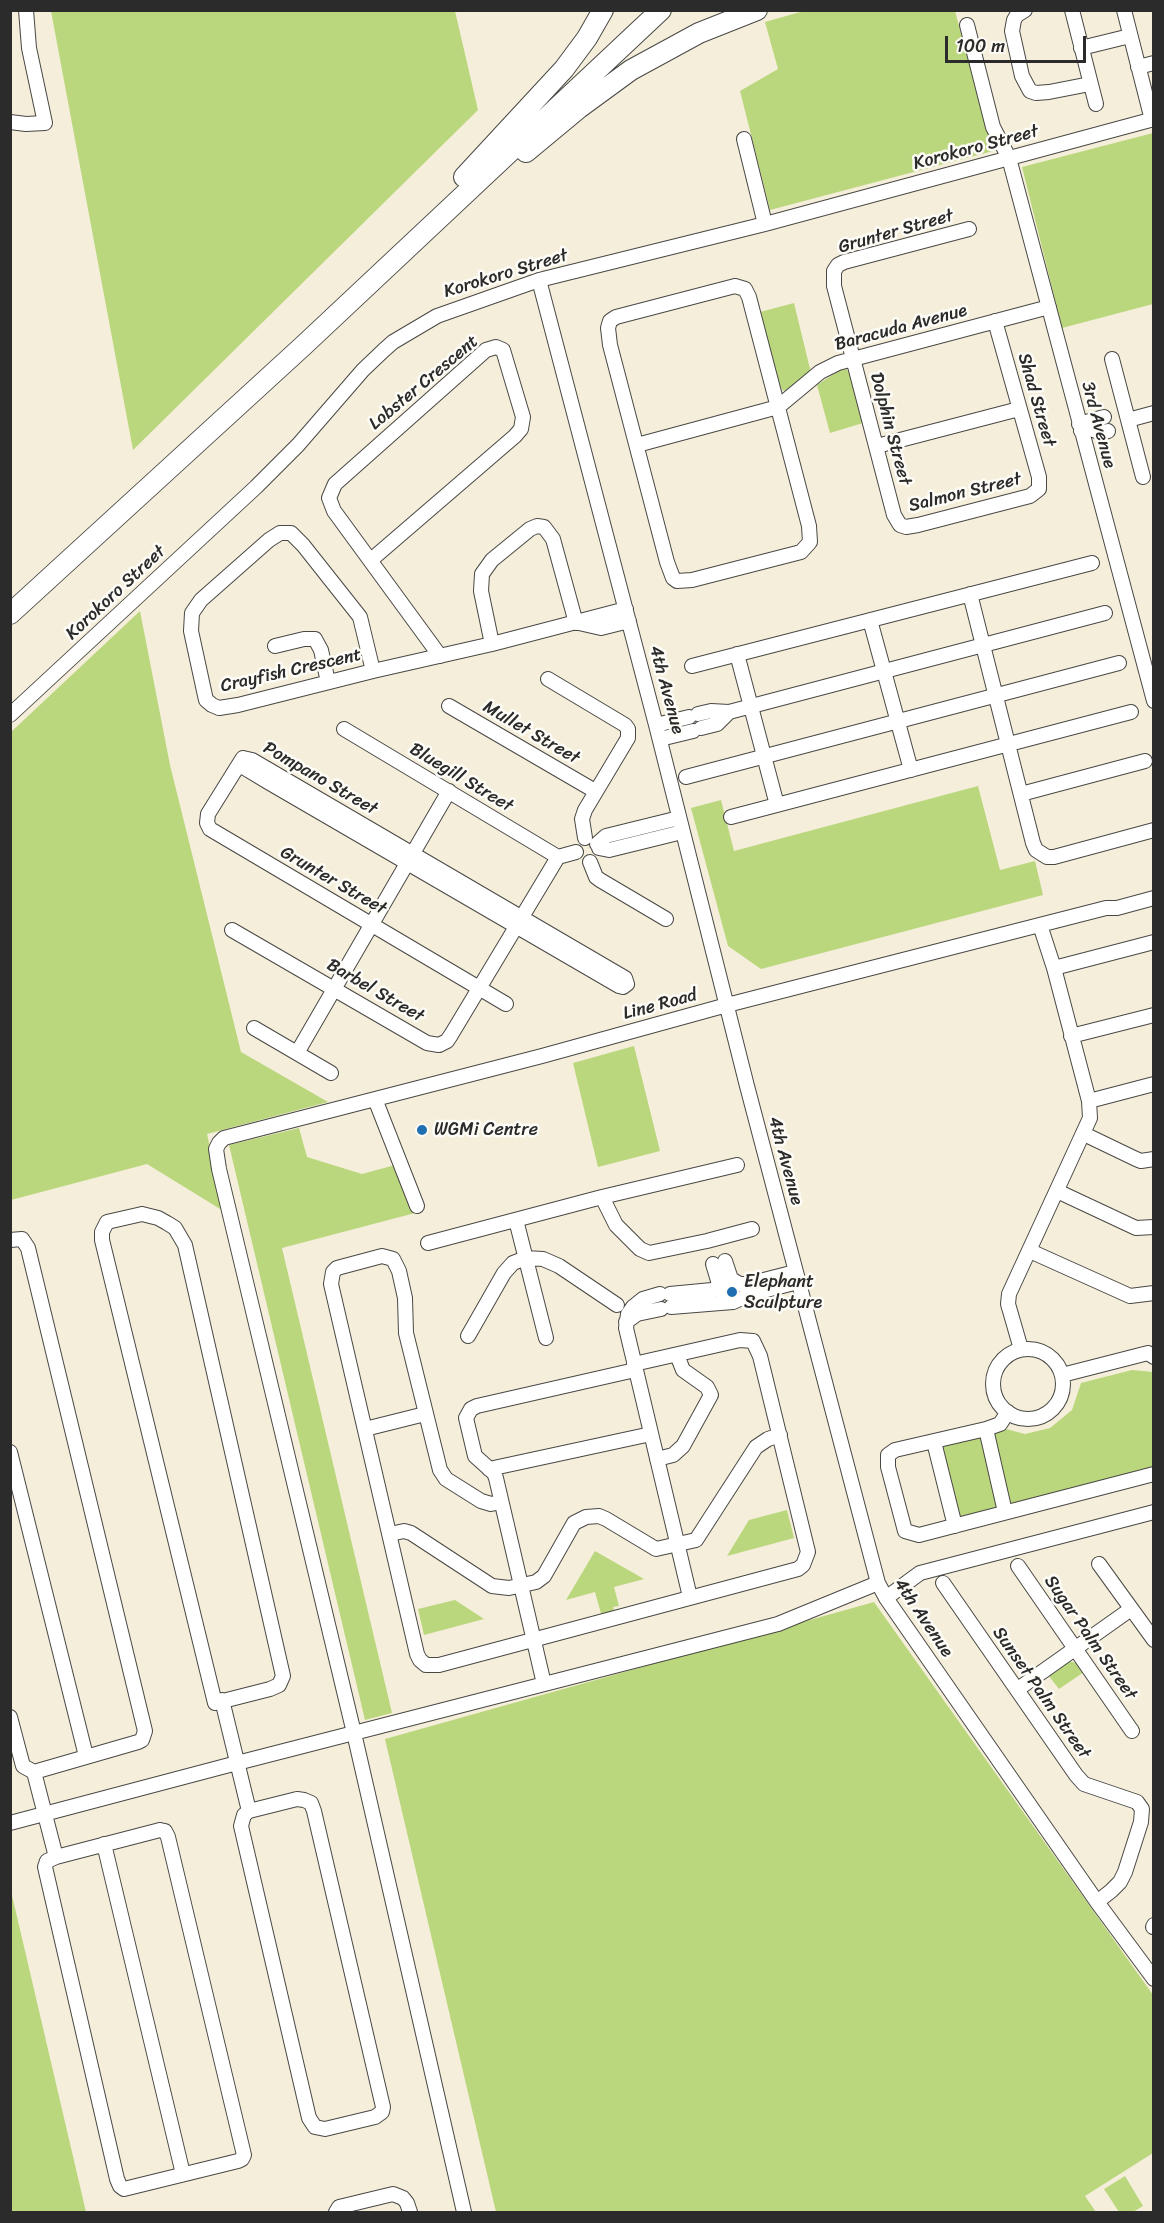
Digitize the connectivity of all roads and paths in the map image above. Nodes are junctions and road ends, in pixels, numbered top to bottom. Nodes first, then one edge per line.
1 (26, 10) edge
2 (603, 10) edge
3 (661, 10) edge
4 (757, 10) edge
5 (1025, 10) edge
6 (1072, 10) edge
7 (1124, 10) edge
8 (967, 25) dead end
9 (1130, 36) junction
10 (1081, 48) junction
11 (1154, 63) edge
12 (1138, 67) junction
13 (1090, 84) junction
14 (1095, 104) dead end
15 (1153, 119) edge
16 (10, 122) edge
17 (744, 139) dead end
18 (1010, 158) junction
19 (765, 224) junction
20 (969, 229) dead end
21 (834, 271) joint
22 (539, 280) junction
23 (1049, 307) junction
24 (995, 321) junction
25 (303, 346) junction
26 (853, 359) junction
27 (1112, 359) dead end
28 (778, 407) junction
29 (1019, 409) junction
30 (1154, 413) edge
31 (1128, 419) junction
32 (1080, 428) junction
33 (637, 445) junction
34 (877, 446) junction
35 (189, 449) junction
36 (1143, 477) dead end
37 (1039, 489) joint
38 (900, 525) joint
39 (371, 560) junction
40 (1092, 563) dead end
41 (970, 594) junction
42 (10, 614) edge
43 (1105, 614) dead end
44 (627, 615) junction
45 (870, 620) junction
46 (576, 623) junction
47 (492, 644) junction
48 (275, 646) dead end
49 (982, 646) junction
50 (737, 654) junction
51 (440, 656) junction
52 (1119, 663) dead end
53 (692, 666) dead end
54 (374, 671) junction
55 (884, 672) junction
56 (548, 679) dead end
57 (328, 682) junction
58 (995, 696) junction
59 (1154, 701) edge
60 (449, 706) dead end
61 (750, 706) junction
62 (1131, 712) dead end
63 (10, 716) edge
64 (898, 721) junction
65 (695, 723) junction
66 (657, 724) junction
67 (344, 729) dead end
68 (660, 739) junction
69 (1008, 745) junction
70 (763, 756) junction
71 (241, 761) joint
72 (1145, 761) dead end
73 (911, 770) junction
74 (686, 777) dead end
75 (449, 791) junction
76 (595, 791) junction
77 (1021, 795) junction
78 (777, 805) junction
79 (679, 818) junction
80 (731, 818) dead end
81 (1154, 830) edge
82 (682, 832) junction
83 (594, 843) junction
84 (576, 852) junction
85 (558, 857) junction
86 (409, 858) junction
87 (590, 862) junction
88 (1154, 891) edge
89 (1154, 898) edge
90 (1106, 908) junction
91 (666, 919) dead end
92 (519, 923) junction
93 (371, 924) junction
94 (1040, 924) junction
95 (232, 930) dead end
96 (1154, 942) edge
97 (1054, 968) junction
98 (603, 971) dead end
99 (480, 988) junction
100 (335, 989) junction
101 (506, 1004) dead end
102 (727, 1005) junction
103 (1154, 1015) edge
104 (254, 1028) dead end
105 (1071, 1036) junction
106 (297, 1053) junction
107 (331, 1073) dead end
108 (1154, 1084) edge
109 (375, 1099) junction
110 (1089, 1101) junction
111 (1084, 1134) junction
112 (1154, 1159) edge
113 (737, 1165) dead end
114 (1057, 1191) junction
115 (602, 1197) junction
116 (417, 1206) dead end
117 (516, 1220) junction
118 (1154, 1227) edge
119 (752, 1229) dead end
120 (10, 1240) edge
121 (428, 1243) dead end
122 (1030, 1251) junction
123 (716, 1252) junction
124 (526, 1258) junction
125 (797, 1277) junction
126 (738, 1283) junction
127 (719, 1287) junction
128 (1154, 1293) edge
129 (665, 1301) junction
130 (733, 1302) junction
131 (617, 1305) dead end
132 (468, 1336) dead end
133 (546, 1338) dead end
134 (1021, 1349) junction
135 (677, 1355) junction
136 (1154, 1357) edge
137 (634, 1367) junction
138 (1062, 1375) junction
139 (1008, 1412) junction
140 (426, 1414) junction
141 (365, 1429) junction
142 (986, 1429) junction
143 (651, 1434) junction
144 (780, 1435) junction
145 (934, 1442) junction
146 (10, 1452) edge
147 (657, 1459) junction
148 (489, 1468) junction
149 (1154, 1474) edge
150 (501, 1502) junction
151 (1005, 1512) junction
152 (1154, 1512) edge
153 (956, 1526) junction
154 (390, 1534) junction
155 (677, 1545) junction
156 (1099, 1564) dead end
157 (1018, 1566) dead end
158 (878, 1583) junction
159 (943, 1583) dead end
160 (520, 1585) junction
161 (690, 1597) junction
162 (886, 1598) junction
163 (1131, 1609) junction
164 (533, 1640) junction
165 (1154, 1640) edge
166 (1074, 1648) junction
167 (544, 1684) junction
168 (1018, 1689) junction
169 (222, 1701) junction
170 (10, 1717) edge
171 (1132, 1731) dead end
172 (354, 1733) junction
173 (86, 1756) junction
174 (237, 1763) junction
175 (34, 1772) junction
176 (249, 1811) junction
177 (45, 1814) junction
178 (10, 1823) edge
179 (105, 1844) junction
180 (56, 1857) junction
181 (1098, 1904) junction
182 (1154, 1979) edge
183 (183, 2174) junction
184 (336, 2212) edge
185 (410, 2212) edge
186 (465, 2212) edge

1 - 16 street
2 - 25 highway
3 - 25 highway
4 - 35 highway
5 - 13 street
6 - 10 street
7 - 9 street
8 - 18 street, 3rd Avenue
9 - 10 street
9 - 12 street
10 - 13 street
11 - 12 street
12 - 15 street
13 - 14 street
15 - 18 street, Korokoro Street
17 - 19 street
18 - 19 street, Korokoro Street
18 - 23 street, 3rd Avenue
19 - 22 street, Korokoro Street
20 - 21 street, Grunter Street
21 - 26 street, Dolphin Street
22 - 44 street, 4th Avenue
22 - 63 street, Korokoro Street
23 - 24 street, Baracuda Avenue
23 - 32 street, 3rd Avenue
24 - 26 street, Baracuda Avenue
24 - 29 street, Shad Street
25 - 35 highway
26 - 28 street, Baracuda Avenue
26 - 34 street, Dolphin Street
27 - 31 street
28 - 33 street, Baracuda Avenue
28 - 33 street
28 - 33 street
29 - 34 street
29 - 37 street, Shad Street
30 - 31 street
31 - 32 street
31 - 32 street
31 - 36 street
32 - 59 street, 3rd Avenue
34 - 38 street, Dolphin Street
35 - 42 highway
37 - 38 street, Salmon Street
39 - 39 street, Lobster Crescent
39 - 51 street, Lobster Crescent
40 - 41 street
41 - 45 street
41 - 49 street
43 - 49 street
44 - 46 street, Crayfish Crescent
44 - 66 street, 4th Avenue
45 - 50 street
45 - 55 street
46 - 47 street, Crayfish Crescent
46 - 47 street
47 - 51 street, Crayfish Crescent
48 - 57 street
49 - 55 street
49 - 58 street
50 - 53 street
50 - 61 street
51 - 54 street, Crayfish Crescent
52 - 58 street
54 - 57 street, Crayfish Crescent
54 - 57 street, Crayfish Crescent
55 - 61 street
55 - 64 street
56 - 76 street
58 - 64 street
58 - 69 street
60 - 76 street, Mullet Street
61 - 65 street
61 - 70 street
62 - 69 street
64 - 70 street
64 - 73 street
65 - 66 street
65 - 68 street
66 - 68 street, 4th Avenue
67 - 75 street, Bluegill Street
68 - 79 street, 4th Avenue
69 - 73 street
69 - 77 street
70 - 74 street
70 - 78 street
71 - 86 street, Pompano Street
71 - 93 street, Grunter Street
72 - 77 street
73 - 78 street
75 - 85 street, Bluegill Street
75 - 86 street
76 - 83 street
77 - 81 street
78 - 80 street
79 - 82 street, 4th Avenue
79 - 83 street
82 - 83 street
82 - 102 street, 4th Avenue
83 - 84 street
83 - 87 street
84 - 85 street
84 - 87 street
85 - 92 street
86 - 92 street, Pompano Street
86 - 93 street
87 - 91 street
88 - 90 street, Line Road
89 - 90 street, Line Road
90 - 94 street, Line Road
92 - 98 street, Pompano Street
92 - 99 street
93 - 99 street, Grunter Street
93 - 100 street
94 - 97 street
94 - 102 street, Line Road
95 - 100 street, Barbel Street
96 - 97 street
97 - 105 street
99 - 100 street, Barbel Street
99 - 101 street, Grunter Street
100 - 106 street
102 - 109 street, Line Road
102 - 125 street, 4th Avenue
103 - 105 street
104 - 106 street
105 - 110 street
106 - 107 street
108 - 110 street
109 - 116 street
109 - 172 street, Line Road
110 - 111 street
111 - 112 street
111 - 114 street
113 - 115 street
114 - 118 street
114 - 122 street
115 - 117 street
115 - 123 street
117 - 121 street
117 - 124 street
119 - 123 street
120 - 173 street
122 - 128 street
122 - 134 street
123 - 126 street
123 - 127 street
124 - 131 street
124 - 132 street
124 - 133 street
125 - 126 street
125 - 130 street
125 - 158 street, 4th Avenue
126 - 127 street
127 - 129 street
127 - 130 street
129 - 130 street
129 - 137 street
134 - 138 street
134 - 139 street
135 - 137 street
135 - 144 street
135 - 147 street
136 - 138 street
137 - 143 street
137 - 148 street
138 - 139 street
139 - 142 street
140 - 141 street
140 - 141 street
140 - 150 street
141 - 154 street
142 - 145 street
142 - 151 street
143 - 147 street
143 - 148 street
144 - 155 street
144 - 161 street
145 - 153 street
145 - 153 street
146 - 173 street
147 - 155 street
148 - 150 street
149 - 151 street
150 - 160 street
151 - 153 street
152 - 162 street
154 - 160 street
154 - 164 street
155 - 160 street
155 - 161 street
156 - 163 street
157 - 166 street, Sugar Palm Street
158 - 162 street, 4th Avenue
158 - 167 street
159 - 168 street, Sunset Palm Street
160 - 164 street
161 - 164 street
162 - 181 street, 4th Avenue
163 - 165 street
163 - 166 street
164 - 167 street
166 - 168 street
166 - 171 street, Sugar Palm Street
167 - 172 street
168 - 181 street, Sunset Palm Street
169 - 169 street
169 - 174 street
170 - 175 street
172 - 174 street
172 - 186 street
173 - 175 street
174 - 176 street
174 - 177 street
175 - 177 street
176 - 176 street
177 - 178 street
177 - 180 street
179 - 180 street
179 - 183 street
179 - 183 street
180 - 183 street
181 - 182 street, 4th Avenue
184 - 185 street

